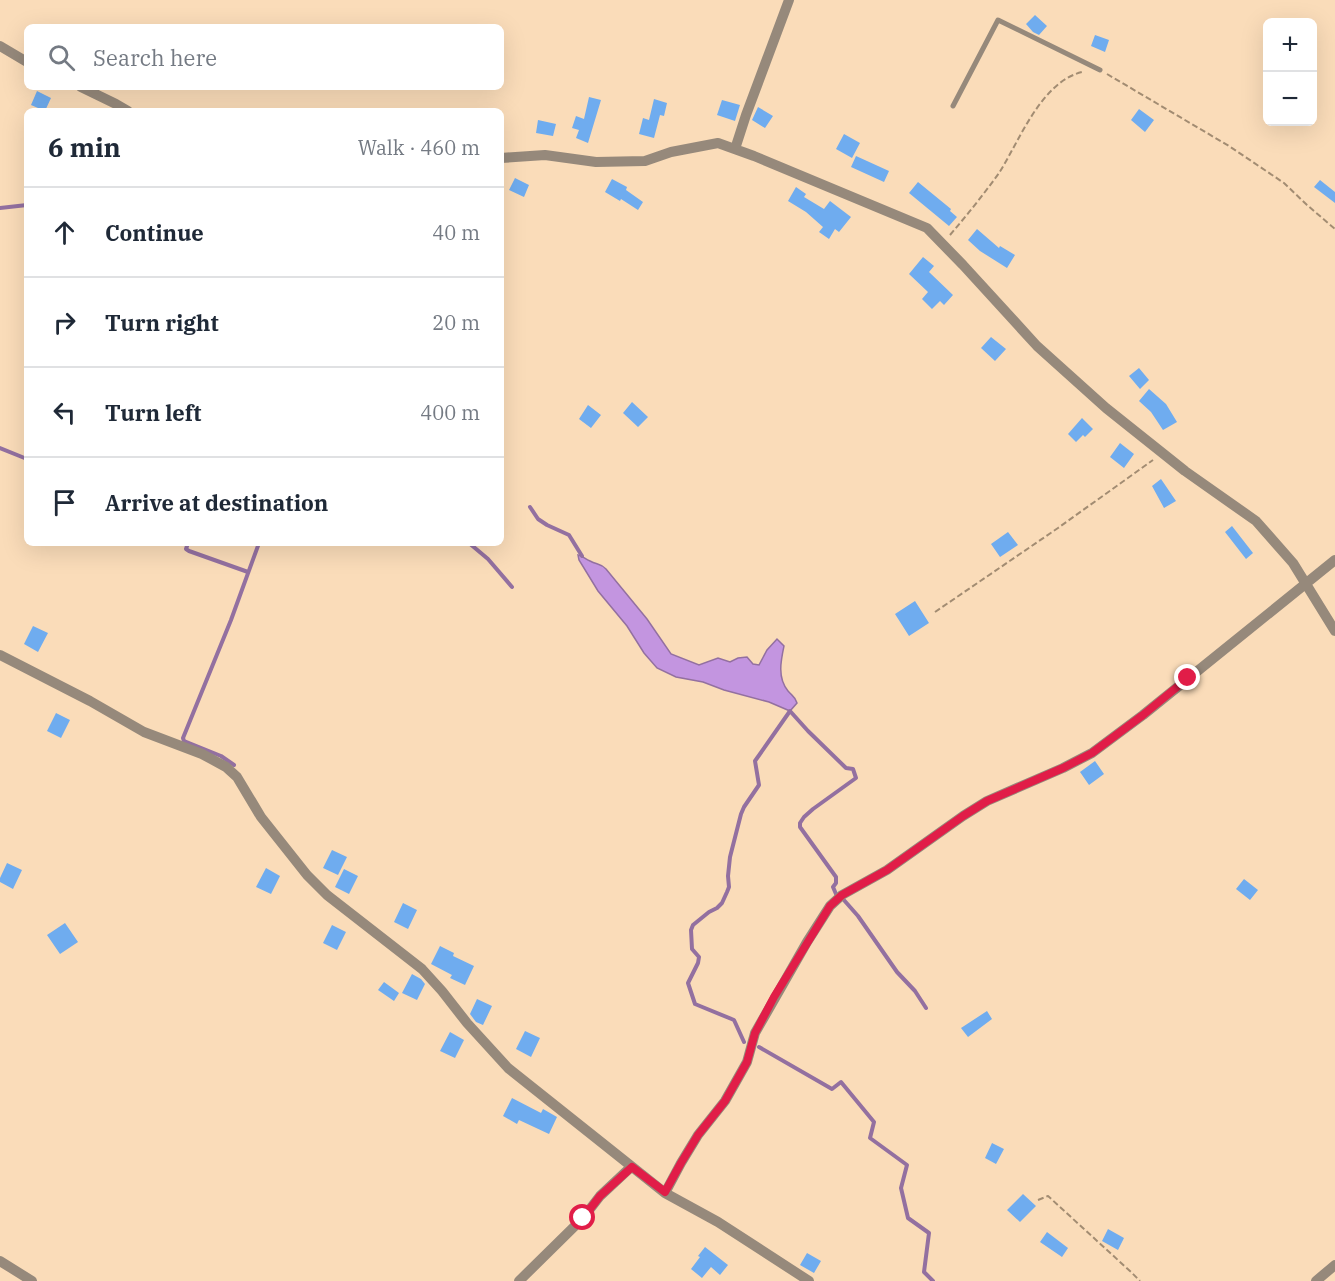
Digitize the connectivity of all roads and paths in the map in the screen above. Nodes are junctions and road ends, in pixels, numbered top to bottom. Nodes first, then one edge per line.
1 (789, 0) edge
2 (0, 46) edge
3 (24, 60) edge
4 (1100, 70) junction
5 (87, 90) edge
6 (953, 106) dead end
7 (123, 108) edge
8 (735, 149) junction
9 (504, 158) edge
10 (1335, 229) edge
11 (942, 243) junction
12 (1162, 453) junction
13 (1335, 560) edge
14 (1305, 583) junction
15 (935, 612) dead end
16 (1335, 631) edge
17 (0, 655) edge
18 (632, 1167) junction
19 (665, 1192) junction
20 (1038, 1200) dead end
21 (0, 1261) edge
22 (1335, 1265) edge
23 (32, 1281) edge
24 (519, 1281) edge
25 (809, 1281) edge
26 (1140, 1281) edge
27 (1316, 1281) edge

1 - 8 street
2 - 3 street
4 - 6 lane
4 - 10 path
4 - 11 path
5 - 7 street
8 - 9 street
8 - 11 street
11 - 12 street
12 - 14 street
12 - 15 path
13 - 14 street
14 - 16 street
14 - 19 street
17 - 18 street
18 - 19 street
18 - 24 street
19 - 25 street
20 - 26 path
21 - 23 street
22 - 27 street

